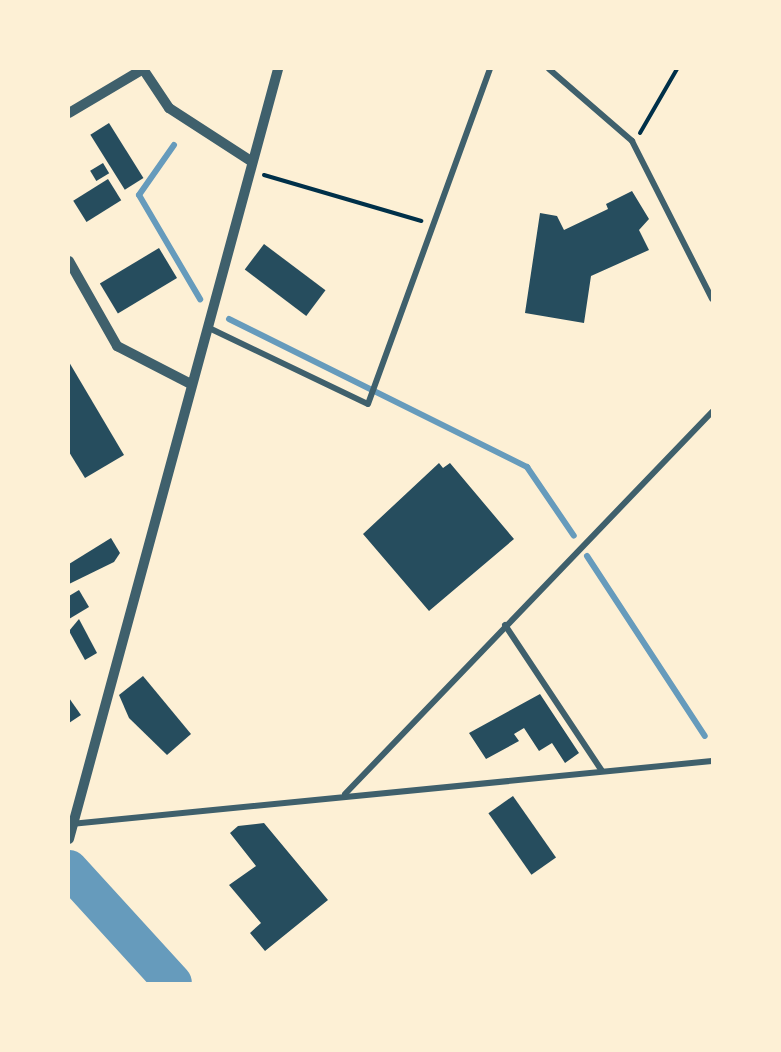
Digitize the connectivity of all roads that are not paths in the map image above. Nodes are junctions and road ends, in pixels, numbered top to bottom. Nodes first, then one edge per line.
1 (143, 69) edge
2 (278, 69) edge
3 (490, 69) edge
4 (549, 69) edge
5 (69, 114) edge
6 (251, 166) junction
7 (69, 261) edge
8 (712, 299) edge
9 (207, 327) junction
10 (191, 384) junction
11 (712, 412) edge
12 (505, 626) junction
13 (712, 761) edge
14 (602, 771) junction
15 (345, 795) junction
16 (71, 824) edge
17 (69, 839) edge

1 - 5 street
1 - 6 street
2 - 6 street
3 - 9 street
4 - 8 street
6 - 9 street
7 - 10 street
9 - 10 street
10 - 16 street
11 - 12 street
12 - 14 street
12 - 15 street
13 - 14 street
14 - 15 street
15 - 16 street
16 - 17 street

